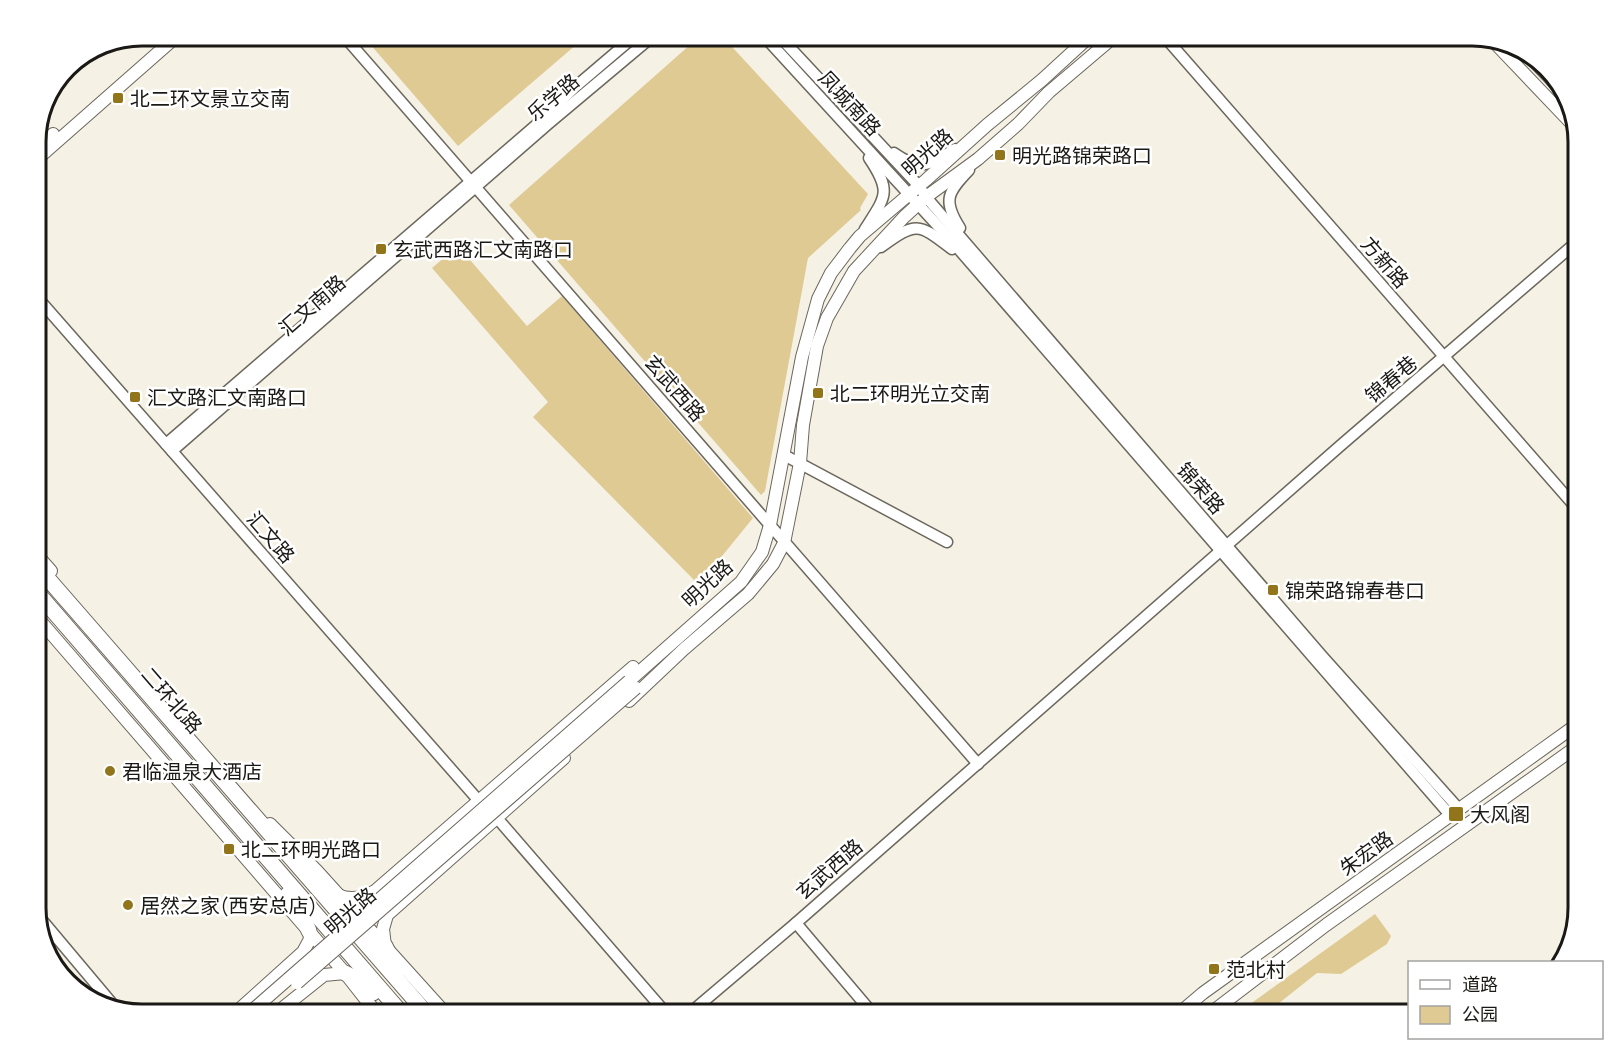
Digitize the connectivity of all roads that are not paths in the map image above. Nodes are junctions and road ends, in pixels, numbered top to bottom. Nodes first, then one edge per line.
1 (154, 47) edge
2 (164, 47) edge
3 (354, 47) edge
4 (623, 47) edge
5 (640, 47) edge
6 (774, 47) edge
7 (789, 47) edge
8 (1078, 47) edge
9 (1102, 47) edge
10 (1174, 47) edge
11 (1504, 52) edge
12 (1564, 116) edge
13 (849, 128) junction
14 (47, 139) edge
15 (875, 139) junction
16 (968, 142) junction
17 (47, 150) edge
18 (978, 159) junction
19 (473, 184) junction
20 (914, 190) junction
21 (922, 201) junction
22 (860, 236) junction
23 (1568, 250) edge
24 (866, 257) junction
25 (976, 263) junction
26 (47, 309) edge
27 (1444, 357) junction
28 (169, 448) junction
29 (784, 455) junction
30 (800, 463) junction
31 (1568, 498) edge
32 (770, 525) junction
33 (948, 542) dead end
34 (784, 543) junction
35 (1224, 548) junction
36 (47, 567) edge
37 (47, 577) edge
38 (47, 589) edge
39 (68, 601) junction
40 (47, 604) edge
41 (47, 615) edge
42 (47, 629) edge
43 (681, 633) junction
44 (90, 638) junction
45 (684, 649) junction
46 (115, 682) junction
47 (633, 684) junction
48 (129, 709) junction
49 (144, 726) junction
50 (1568, 731) edge
51 (173, 741) junction
52 (1568, 753) edge
53 (205, 760) junction
54 (978, 764) junction
55 (479, 801) junction
56 (1455, 812) junction
57 (497, 818) junction
58 (285, 851) junction
59 (288, 894) junction
60 (337, 895) junction
61 (795, 923) junction
62 (49, 929) edge
63 (309, 931) junction
64 (385, 946) junction
65 (345, 973) junction
66 (108, 998) edge
67 (246, 1004) edge
68 (261, 1004) edge
69 (272, 1004) edge
70 (288, 1004) edge
71 (377, 1004) edge
72 (377, 1004) edge
73 (394, 1004) edge
74 (408, 1004) edge
75 (418, 1004) edge
76 (420, 1004) edge
77 (437, 1004) edge
78 (659, 1004) edge
79 (700, 1004) edge
80 (865, 1004) edge
81 (1190, 1004) edge
82 (1222, 1004) edge

1 - 14 main road
2 - 17 main road
3 - 19 street, 玄武西路
4 - 19 street, 乐学路
5 - 19 street, 乐学路
6 - 13 street, 凤城南路
7 - 15 street, 凤城南路
8 - 16 main road, 明光路
9 - 18 main road, 明光路
10 - 27 street, 方新路
11 - 12 main road
13 - 20 street, 凤城南路
13 - 22 street
15 - 16 street
15 - 20 street, 凤城南路
16 - 20 main road, 明光路
18 - 21 main road, 明光路
18 - 25 street
19 - 28 street, 汇文南路
19 - 32 street, 玄武西路
20 - 21 street, 锦荣路
20 - 22 main road, 明光路
21 - 24 main road, 明光路
21 - 25 street, 锦荣路
22 - 29 main road, 明光路
23 - 27 street, 锦春巷
24 - 25 street
24 - 30 main road, 明光路
25 - 35 street, 锦荣路
26 - 28 street, 汇文路
27 - 31 street, 方新路
27 - 35 street, 锦春巷
28 - 55 street, 汇文路
29 - 30 street
29 - 32 main road, 明光路
30 - 33 street
30 - 34 main road, 明光路
32 - 34 street, 玄武西路
32 - 43 main road, 明光路
34 - 45 main road, 明光路
34 - 54 street, 玄武西路
35 - 54 street, 玄武西路
35 - 56 street, 锦荣路
36 - 60 main road
37 - 39 highway
38 - 44 highway, 二环北路
39 - 44 highway
39 - 53 highway
40 - 46 highway, 二环北路
41 - 48 highway
42 - 63 main road
43 - 47 main road, 明光路
43 - 55 main road
44 - 51 highway, 二环北路
45 - 47 main road, 明光路
45 - 57 main road, 明光路
46 - 48 highway
46 - 51 highway, 二环北路
47 - 68 main road, 明光路, bridge
47 - 69 main road, 明光路, bridge
48 - 49 highway
49 - 51 highway
49 - 59 highway
50 - 56 main road, 朱宏路
51 - 53 highway
51 - 73 highway, 二环北路
51 - 74 highway, 二环北路
52 - 82 main road, 朱宏路
53 - 58 highway
54 - 61 street, 玄武西路
55 - 60 main road
56 - 81 main road, 朱宏路
57 - 64 main road, 明光路
57 - 78 street
58 - 60 highway
58 - 75 highway
59 - 63 highway
59 - 71 highway
60 - 64 main road
61 - 79 street
61 - 80 street, 玄武西路
62 - 66 street
63 - 65 main road
63 - 67 main road
64 - 76 highway
64 - 77 main road
65 - 70 main road
65 - 72 highway

